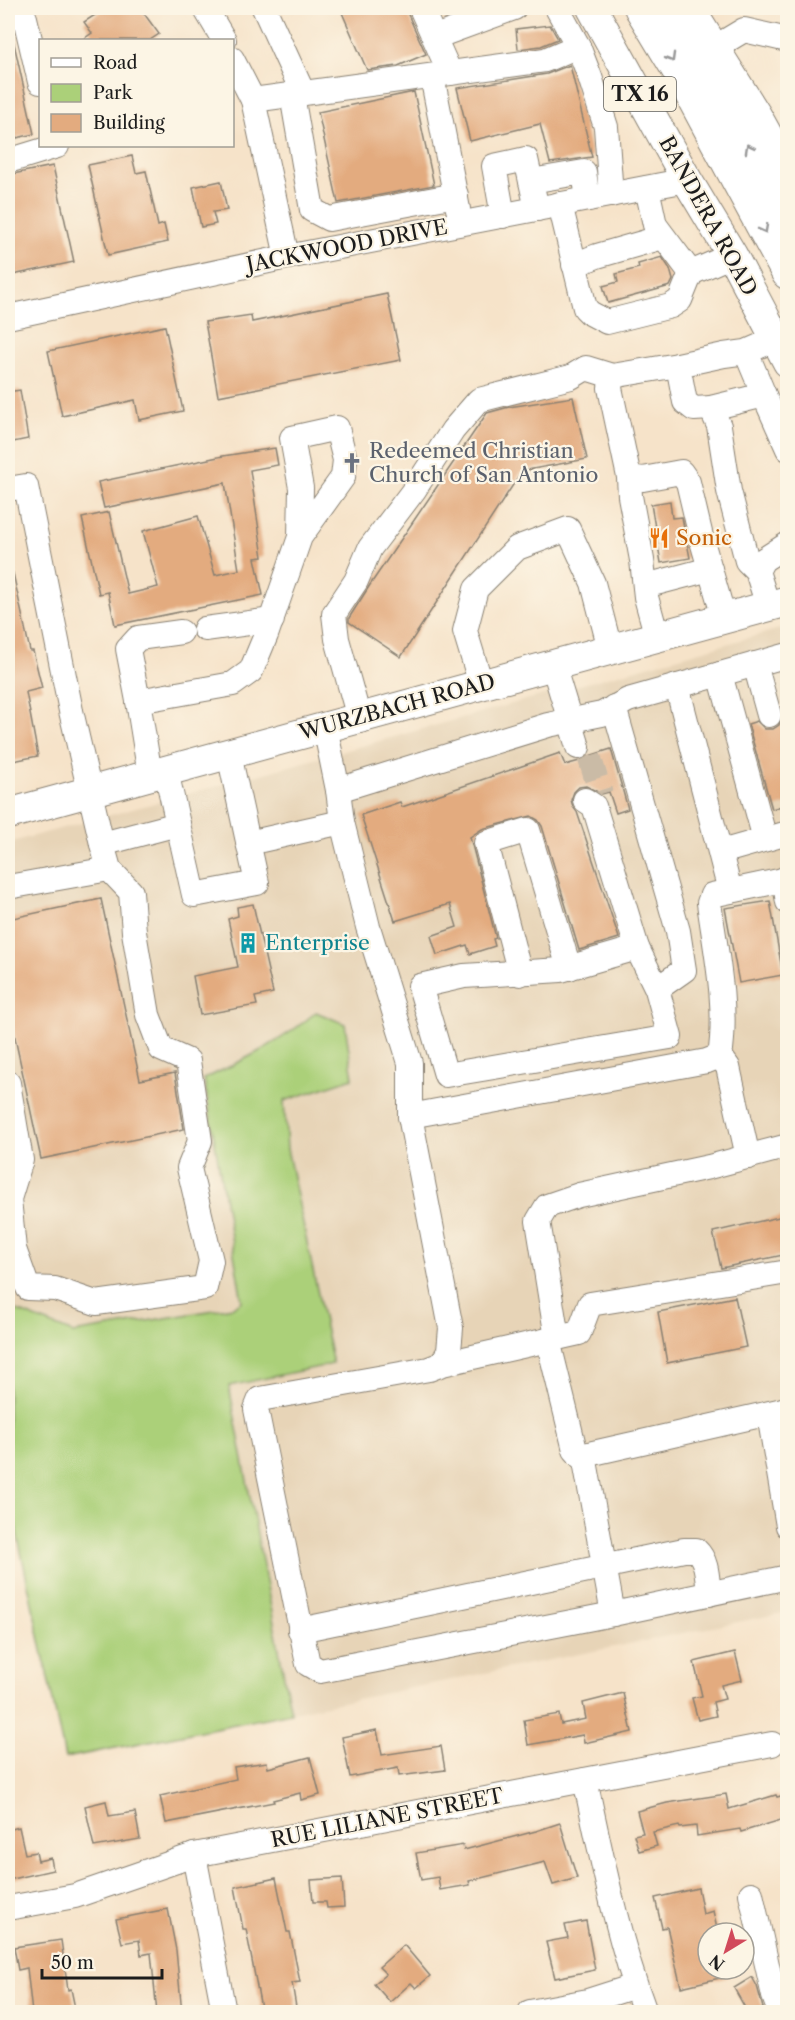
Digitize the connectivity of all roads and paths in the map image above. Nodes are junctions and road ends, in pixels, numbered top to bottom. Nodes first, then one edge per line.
1 (13, 8) edge
2 (264, 8) edge
3 (421, 8) edge
4 (514, 8) edge
5 (557, 8) edge
6 (592, 8) edge
7 (641, 8) edge
8 (670, 8) edge
9 (689, 8) edge
10 (216, 11) edge
11 (435, 37) junction
12 (224, 39) edge
13 (788, 40) edge
14 (578, 46) junction
15 (714, 48) junction
16 (234, 63) edge
17 (441, 74) junction
18 (39, 78) edge
19 (298, 94) junction
20 (253, 100) junction
21 (780, 141) edge
22 (54, 147) edge
23 (8, 161) edge
24 (609, 166) junction
25 (584, 172) junction
26 (788, 173) edge
27 (687, 180) junction
28 (531, 182) junction
29 (646, 188) junction
30 (456, 195) junction
31 (600, 197) junction
32 (560, 204) junction
33 (380, 209) junction
34 (537, 209) junction
35 (503, 216) junction
36 (788, 218) edge
37 (461, 224) junction
38 (663, 237) junction
39 (384, 238) junction
40 (732, 255) junction
41 (287, 257) junction
42 (574, 265) junction
43 (691, 273) junction
44 (788, 273) edge
45 (8, 317) edge
46 (782, 351) edge
47 (746, 352) junction
48 (678, 365) junction
49 (612, 375) junction
50 (775, 404) edge
51 (711, 408) junction
52 (788, 449) edge
53 (629, 477) junction
54 (8, 489) edge
55 (300, 537) dead end
56 (788, 544) edge
57 (710, 569) junction
58 (757, 571) junction
59 (645, 586) junction
60 (778, 604) edge
61 (724, 618) junction
62 (272, 620) junction
63 (205, 629) dead end
64 (181, 632) dead end
65 (657, 637) junction
66 (610, 649) junction
67 (788, 655) edge
68 (755, 664) junction
69 (553, 665) junction
70 (720, 674) junction
71 (481, 684) junction
72 (677, 686) junction
73 (138, 701) junction
74 (614, 707) junction
75 (769, 715) dead end
76 (359, 718) junction
77 (571, 721) junction
78 (325, 727) junction
79 (229, 754) junction
80 (580, 755) tunnel mouth
81 (158, 773) junction
82 (338, 790) junction
83 (89, 792) junction
84 (594, 800) tunnel mouth
85 (8, 814) edge
86 (342, 822) junction
87 (178, 824) junction
88 (776, 836) edge
89 (248, 843) junction
90 (102, 844) junction
91 (721, 852) junction
92 (109, 869) junction
93 (8, 887) edge
94 (786, 887) edge
95 (730, 891) junction
96 (637, 948) junction
97 (569, 968) junction
98 (520, 974) junction
99 (657, 989) junction
100 (720, 1056) junction
101 (8, 1083) edge
102 (410, 1116) junction
103 (788, 1146) edge
104 (748, 1157) junction
105 (788, 1272) edge
106 (553, 1339) junction
107 (442, 1364) junction
108 (785, 1410) edge
109 (580, 1456) junction
110 (788, 1526) edge
111 (604, 1567) junction
112 (788, 1577) edge
113 (709, 1594) junction
114 (613, 1614) junction
115 (300, 1630) junction
116 (772, 1744) dead end
117 (585, 1780) junction
118 (194, 1855) junction
119 (751, 1894) dead end
120 (8, 1908) edge
121 (635, 1986) junction
122 (224, 2013) edge
123 (530, 2013) edge
124 (645, 2013) edge
125 (780, 2013) edge

1 - 18 street
2 - 19 street
3 - 11 street
4 - 11 street
5 - 14 street
6 - 27 main road, BANDERA ROAD / TX 16
7 -> 44 highway
36 -> 8 highway
9 - 15 main road
10 - 12 street
11 - 17 street
13 - 15 street
14 - 17 street
14 - 24 street
15 - 21 main road
16 - 20 street
17 - 19 street
17 - 30 street
19 - 20 street
19 - 33 street
20 - 41 street
21 - 26 main road
22 - 23 street
24 - 25 street
24 - 31 street
25 - 28 street
25 - 31 street
27 - 29 street, JACKWOOD DRIVE
27 - 40 main road, BANDERA ROAD / TX 16
28 - 34 street
28 - 35 street
29 - 31 street, JACKWOOD DRIVE
29 - 38 street
30 - 33 street
30 - 37 street
31 - 32 street, JACKWOOD DRIVE
32 - 34 street, JACKWOOD DRIVE
32 - 42 street
33 - 39 street
34 - 35 street, JACKWOOD DRIVE
35 - 37 street, JACKWOOD DRIVE
37 - 39 street, JACKWOOD DRIVE
38 - 42 street
38 - 43 street
39 - 41 street, JACKWOOD DRIVE
40 - 43 street
40 - 46 main road, BANDERA ROAD / TX 16
41 - 45 street, JACKWOOD DRIVE
42 - 43 street
46 - 47 street
47 - 48 street
47 - 50 street
48 - 49 street
48 - 51 street
49 - 53 street
49 - 76 street
50 - 51 street
50 - 52 street
51 - 58 street
53 - 57 street
53 - 59 street
54 - 83 street
55 - 62 street
56 - 58 street
57 - 59 street
57 - 61 street
58 - 60 street
59 - 65 street
60 - 61 main road, WURZBACH ROAD
61 - 65 main road, WURZBACH ROAD
62 - 63 street
62 - 73 street
64 - 73 street
65 - 66 main road, WURZBACH ROAD
66 - 69 main road, WURZBACH ROAD
66 - 71 street
67 - 68 street
68 - 70 street
68 - 75 street
69 - 71 main road, WURZBACH ROAD
69 - 77 street
70 - 72 street
70 - 88 street
71 - 76 main road, WURZBACH ROAD
72 - 74 street
72 - 91 street
73 - 81 street
74 - 77 street
74 - 99 street
76 - 78 main road, WURZBACH ROAD
77 - 80 street
77 - 82 street
78 - 79 main road, WURZBACH ROAD
78 - 82 street
79 - 81 main road, WURZBACH ROAD
79 - 89 street
81 - 83 main road, WURZBACH ROAD
81 - 87 street
82 - 86 street
83 - 85 main road, WURZBACH ROAD
83 - 90 street
84 - 96 street
86 - 89 street
86 - 102 street
87 - 89 street
87 - 90 street
88 - 91 street
90 - 92 street
91 - 95 street
92 - 93 street
92 - 101 street
94 - 95 street
95 - 100 street
96 - 97 street
96 - 99 street
97 - 98 street
97 - 98 street
98 - 99 street
100 - 102 street
100 - 104 street
102 - 107 street
103 - 104 street
104 - 106 street
105 - 106 street
106 - 107 street
106 - 109 street
107 - 115 street
108 - 109 street
108 - 110 street
109 - 111 street
111 - 113 street
111 - 114 street
111 - 115 street
112 - 113 street
113 - 114 street
114 - 115 street
116 - 117 street, RUE LILIANE STREET
117 - 118 street, RUE LILIANE STREET
117 - 121 street
118 - 120 street, RUE LILIANE STREET
118 - 122 street
119 - 125 street
121 - 123 street
121 - 124 street

